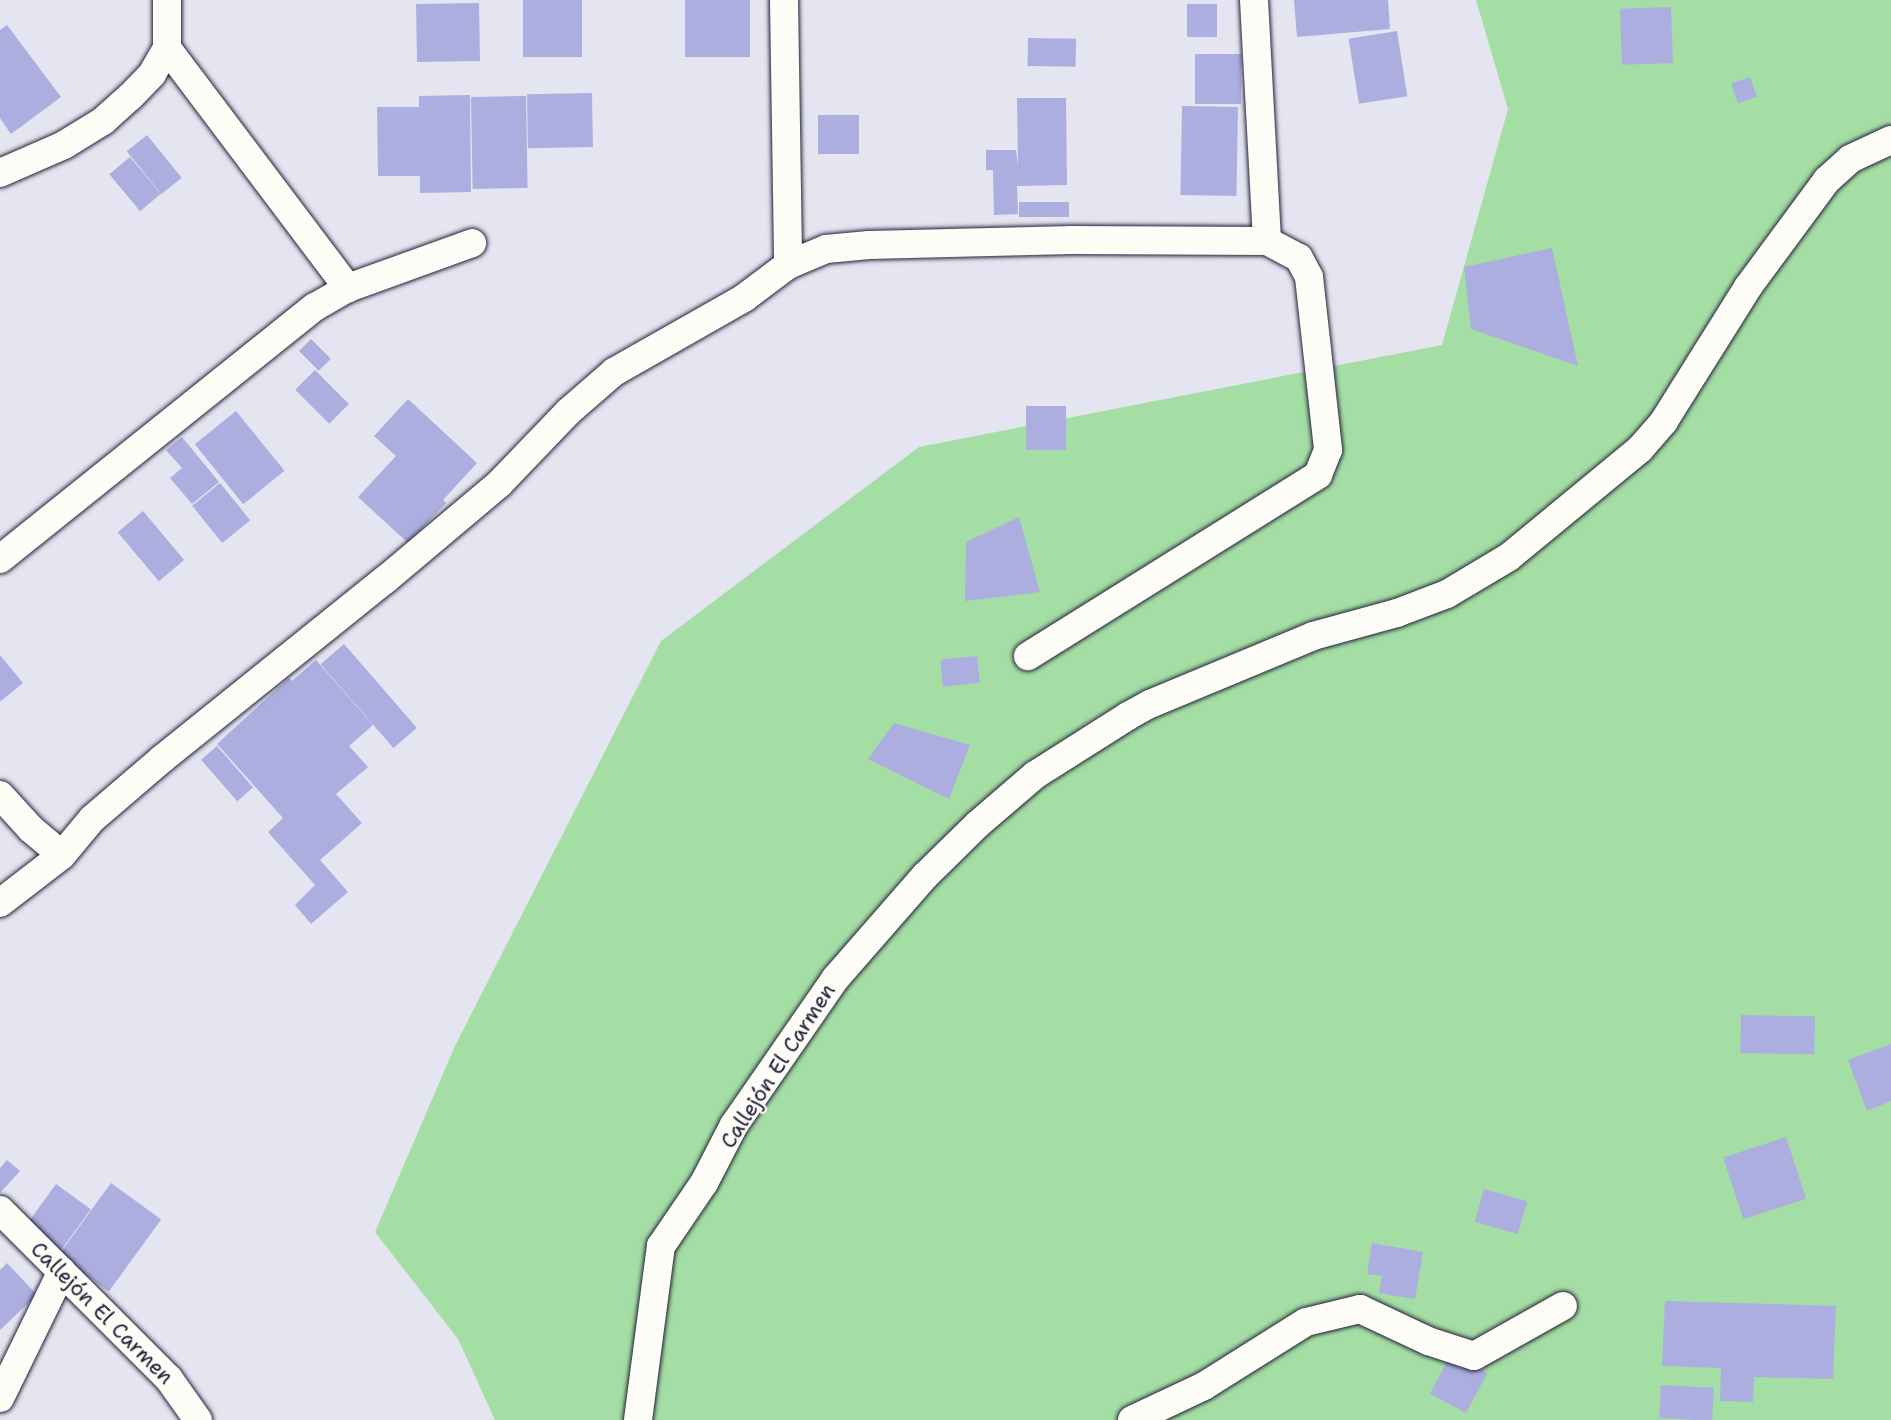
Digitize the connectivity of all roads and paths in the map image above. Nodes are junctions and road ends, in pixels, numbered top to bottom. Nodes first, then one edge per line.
1 (167, 0) edge
2 (784, 0) edge
3 (1254, 0) edge
4 (167, 48) junction
5 (1891, 140) edge
6 (0, 173) edge
7 (1267, 241) junction
8 (472, 243) dead end
9 (788, 265) junction
10 (348, 288) junction
11 (0, 558) edge
12 (1028, 656) dead end
13 (0, 795) edge
14 (62, 855) junction
15 (0, 903) edge
16 (0, 1210) edge
17 (62, 1271) junction
18 (1563, 1306) dead end
19 (0, 1398) edge
20 (198, 1420) edge
21 (638, 1420) edge
22 (1132, 1420) edge

1 - 4 street
2 - 9 street
3 - 7 street
4 - 6 street
4 - 10 street
5 - 21 street, Callejón El Carmen
7 - 9 street
7 - 12 street
8 - 10 street
9 - 14 street
10 - 11 street
13 - 14 street
14 - 15 street
16 - 17 street, Callejón El Carmen
17 - 19 street
17 - 20 street, Callejón El Carmen
18 - 22 street

